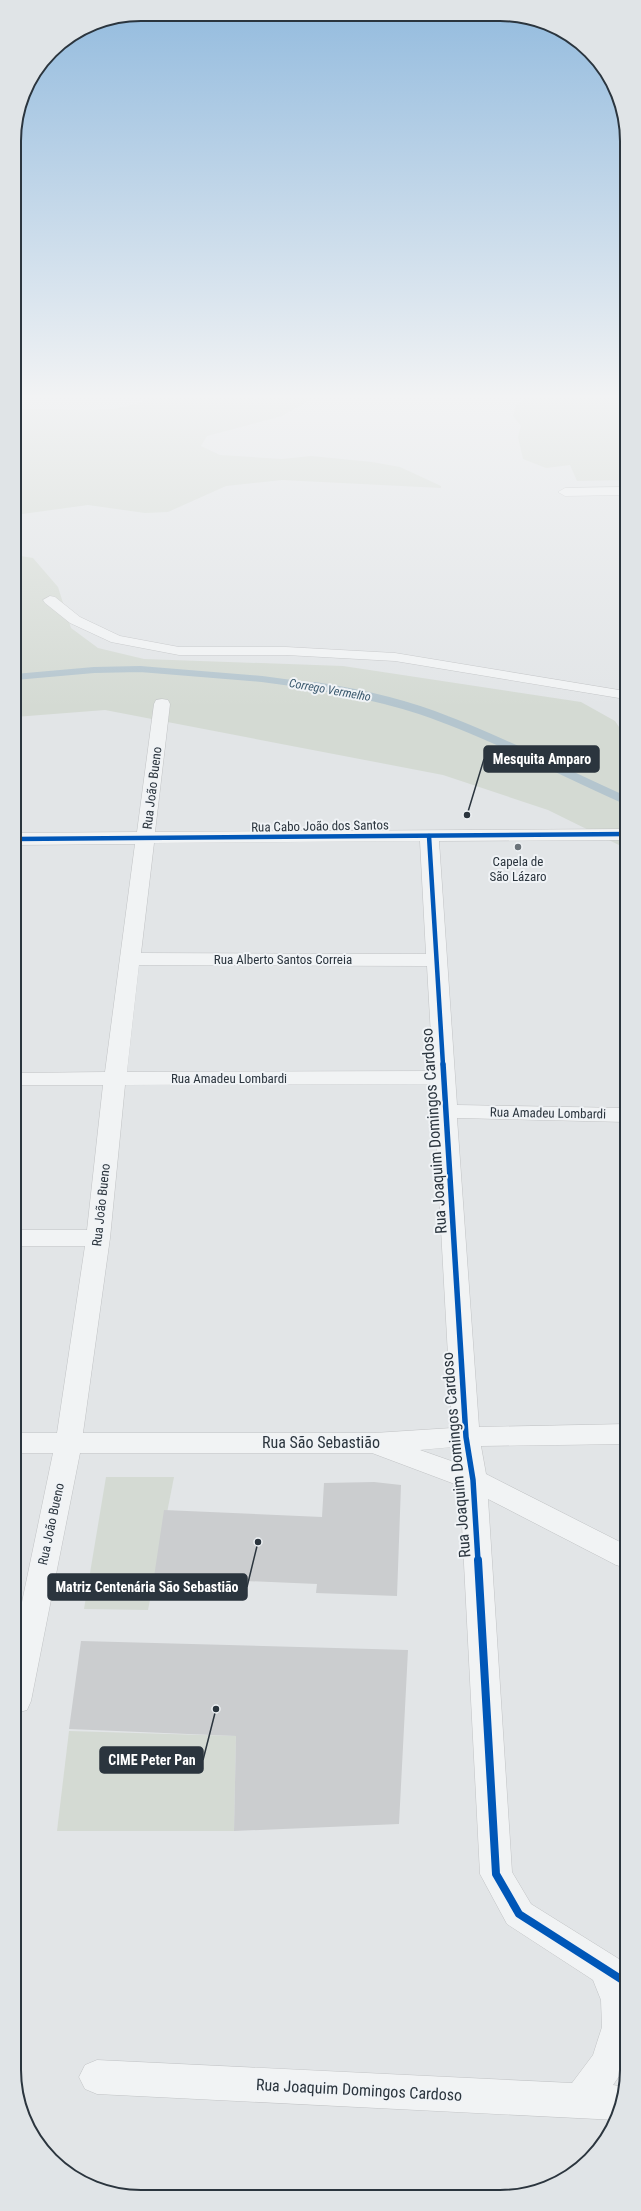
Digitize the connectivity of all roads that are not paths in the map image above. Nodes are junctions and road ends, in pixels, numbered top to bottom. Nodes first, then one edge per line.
1 (50, 600) dead end
2 (620, 694) edge
3 (162, 704) dead end
4 (620, 834) edge
5 (429, 836) junction
6 (21, 839) edge
7 (145, 839) junction
8 (130, 959) junction
9 (437, 960) junction
10 (444, 1077) junction
11 (21, 1079) edge
12 (115, 1079) junction
13 (446, 1111) junction
14 (620, 1115) edge
15 (21, 1238) edge
16 (98, 1238) junction
17 (620, 1434) edge
18 (466, 1437) junction
19 (69, 1442) junction
20 (21, 1443) edge
21 (374, 1443) junction
22 (473, 1480) junction
23 (620, 1554) edge
24 (21, 1644) edge
25 (616, 1976) edge
26 (97, 2077) dead end
27 (580, 2101) junction
28 (615, 2103) edge

1 - 2 lane
3 - 7 street, Rua João Bueno
4 - 5 street, Rua Cabo João dos Santos
5 - 7 street, Rua Cabo João dos Santos
5 - 9 street, Rua Joaquim Domingos Cardoso
6 - 7 street, Rua Cabo João dos Santos
7 - 8 street, Rua João Bueno
8 - 9 street, Rua Alberto Santos Correia
8 - 12 street, Rua João Bueno
9 - 10 street, Rua Joaquim Domingos Cardoso
10 - 12 street, Rua Amadeu Lombardi
10 - 13 street, Rua Joaquim Domingos Cardoso
11 - 12 street, Rua Amadeu Lombardi
12 - 16 street, Rua João Bueno
13 - 14 street, Rua Amadeu Lombardi
13 - 18 street, Rua Joaquim Domingos Cardoso
15 - 16 street
16 - 19 street, Rua João Bueno
17 - 18 street, Rua São Sebastião
18 - 21 street, Rua São Sebastião
18 - 22 street, Rua Joaquim Domingos Cardoso
19 - 20 street, Rua São Sebastião
19 - 21 street, Rua São Sebastião
19 - 24 street, Rua João Bueno
21 - 22 street
22 - 23 street
22 - 25 street, Rua Joaquim Domingos Cardoso
25 - 27 street
26 - 27 street, Rua Joaquim Domingos Cardoso
27 - 28 street, Rua Joaquim Domingos Cardoso

